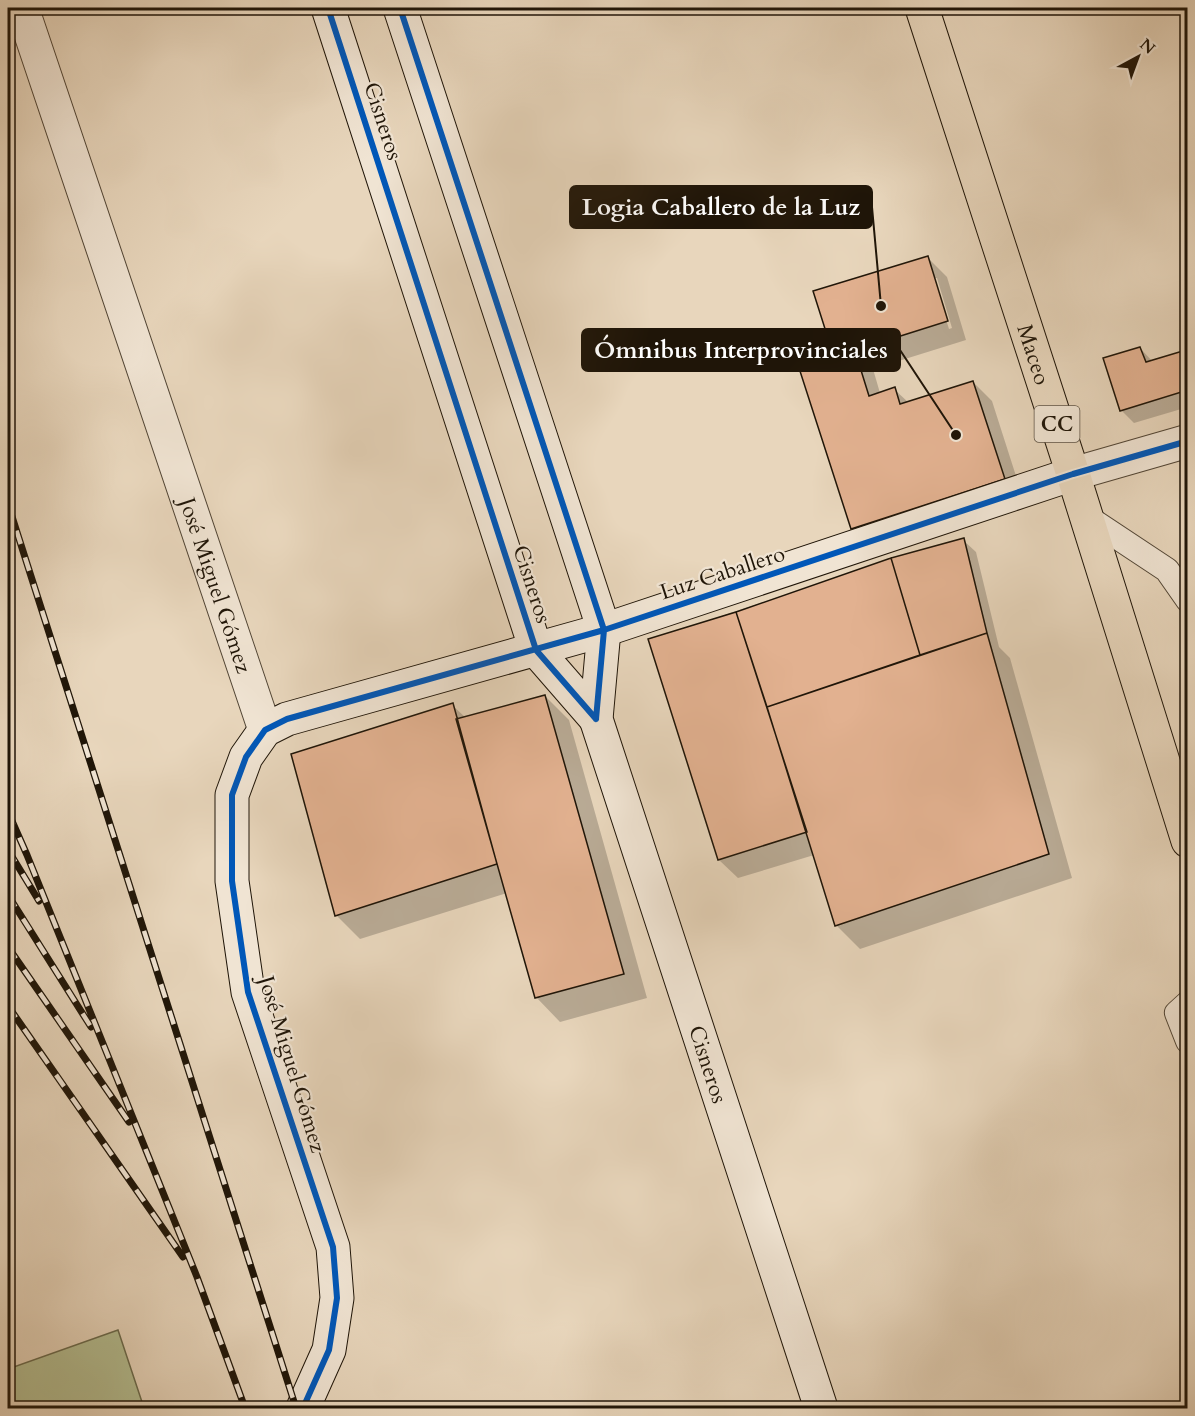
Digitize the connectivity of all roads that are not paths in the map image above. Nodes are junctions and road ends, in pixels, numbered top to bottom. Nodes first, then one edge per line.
1 (22, 8) edge
2 (328, 8) edge
3 (400, 8) edge
4 (922, 8) edge
5 (1188, 441) edge
6 (1073, 474) junction
7 (1087, 517) junction
8 (1188, 600) edge
9 (604, 630) junction
10 (536, 650) junction
11 (596, 718) junction
12 (266, 730) junction
13 (1188, 841) edge
14 (1188, 1003) edge
15 (1188, 1041) edge
16 (303, 1408) edge
17 (821, 1408) edge

1 - 12 street, José Miguel Gómez
2 - 10 street, Cisneros
3 - 9 street, Cisneros
4 - 6 highway, Maceo / CC
5 - 6 street, Luz Caballero
6 - 7 highway, Maceo / CC
6 - 9 street, Luz Caballero
7 - 8 lane
7 - 13 highway, Maceo / CC
9 - 10 street, Luz Caballero
9 - 11 street, Cisneros
10 - 11 street, Cisneros
10 - 12 street, Luz Caballero
11 - 17 street, Cisneros
12 - 16 street, José Miguel Gómez
14 - 15 lane

